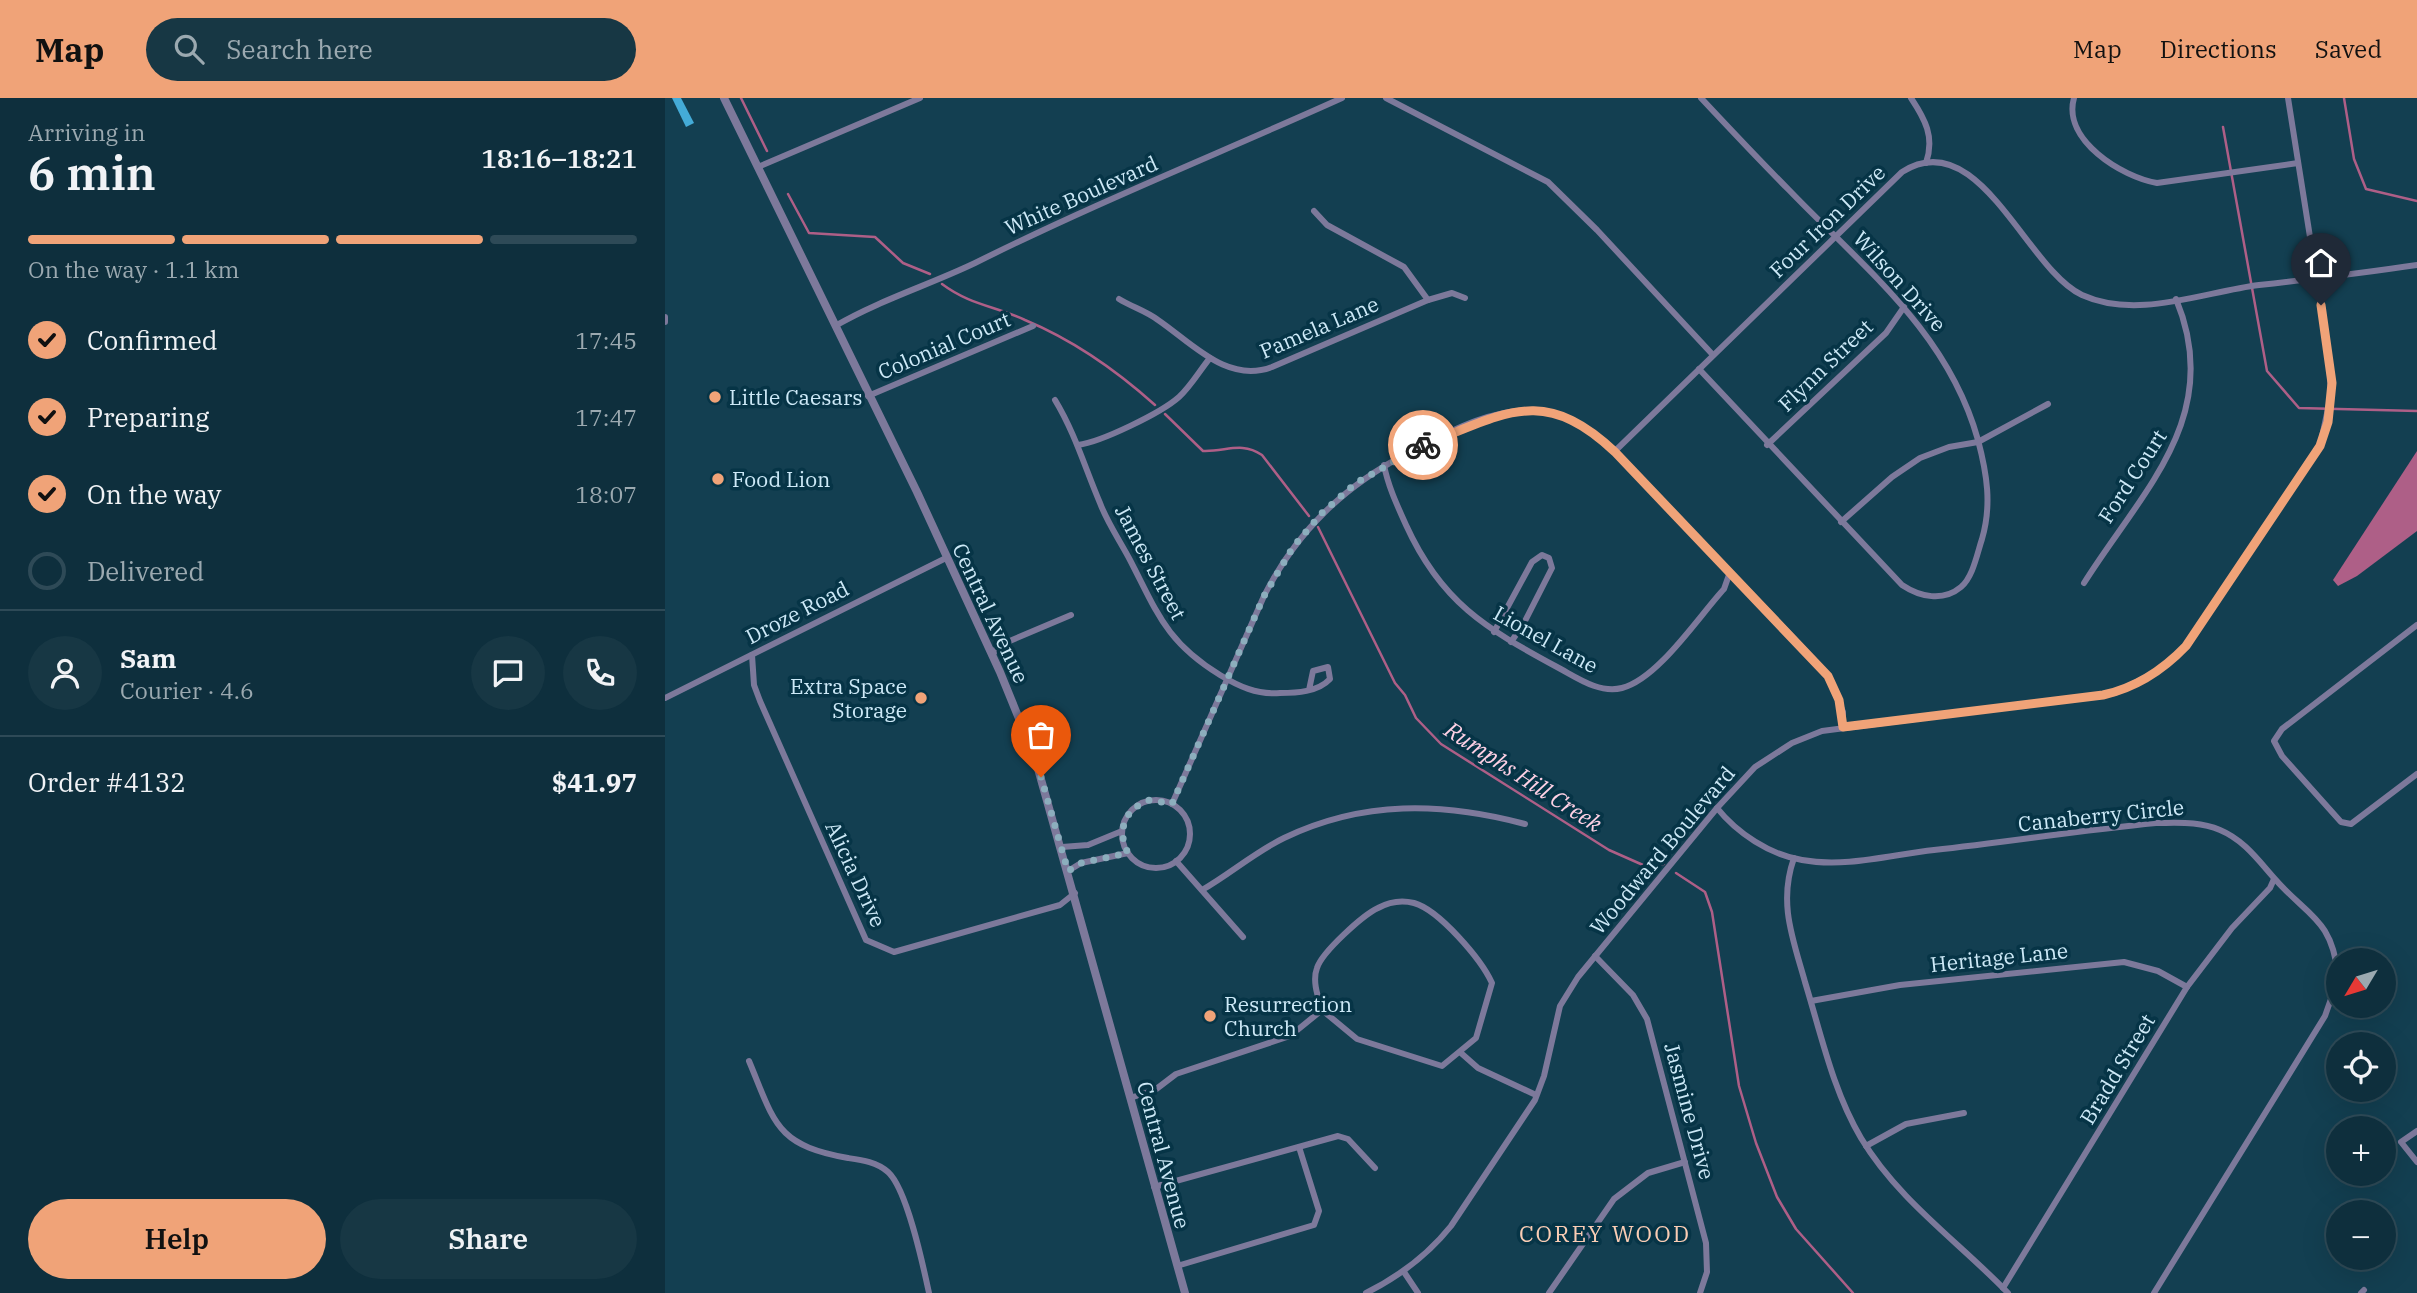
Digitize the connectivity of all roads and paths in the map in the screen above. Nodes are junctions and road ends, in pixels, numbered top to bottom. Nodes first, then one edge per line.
1 (724, 98) edge
2 (920, 98) edge
3 (1342, 98) edge
4 (1386, 98) edge
5 (1701, 98) edge
6 (1911, 98) edge
7 (2074, 98) edge
8 (2288, 98) edge
9 (1927, 163) junction
10 (2298, 163) junction
11 (758, 167) junction
12 (1314, 211) dead end
13 (1835, 236) junction
14 (2417, 265) edge
15 (2317, 280) junction
16 (1465, 298) dead end
17 (1119, 299) dead end
18 (1428, 299) junction
19 (2176, 299) junction
20 (1904, 307) junction
21 (835, 326) junction
22 (1033, 326) dead end
23 (1713, 355) junction
24 (1210, 358) junction
25 (1699, 369) junction
26 (868, 396) junction
27 (1055, 400) dead end
28 (2048, 404) dead end
29 (1978, 442) junction
30 (1078, 445) junction
31 (1767, 445) junction
32 (1615, 452) junction
33 (1384, 464) junction
34 (1841, 522) junction
35 (946, 558) junction
36 (1730, 572) junction
37 (2084, 583) dead end
38 (1071, 615) dead end
39 (2417, 625) edge
40 (1494, 632) junction
41 (1511, 642) junction
42 (752, 655) junction
43 (992, 656) junction
44 (1227, 679) junction
45 (1309, 690) dead end
46 (665, 698) edge
47 (1843, 727) junction
48 (2417, 774) edge
49 (1172, 804) junction
50 (1717, 808) junction
51 (1525, 824) dead end
52 (1122, 831) junction
53 (1062, 847) junction
54 (1128, 853) junction
55 (1794, 858) junction
56 (1176, 861) junction
57 (1068, 871) junction
58 (2274, 879) junction
59 (1202, 890) junction
60 (1075, 893) junction
61 (1243, 937) dead end
62 (2334, 948) edge
63 (1595, 956) junction
64 (2187, 987) junction
65 (1811, 1001) junction
66 (1322, 1010) junction
67 (2326, 1014) edge
68 (1461, 1053) junction
69 (749, 1061) dead end
70 (1536, 1095) junction
71 (1130, 1098) junction
72 (1964, 1113) dead end
73 (2417, 1131) edge
74 (1866, 1146) junction
75 (1299, 1147) junction
76 (1685, 1162) junction
77 (2417, 1162) edge
78 (1375, 1168) dead end
79 (1154, 1187) junction
80 (1177, 1266) junction
81 (1404, 1272) junction
82 (2005, 1290) edge
83 (929, 1293) edge
84 (1185, 1293) edge
85 (1366, 1293) edge
86 (1418, 1293) edge
87 (1549, 1293) edge
88 (1700, 1293) edge
89 (2154, 1293) edge

1 - 11 street, Central Avenue
2 - 11 street
3 - 21 street, White Boulevard
4 - 23 street
5 - 13 street, Wilson Drive
6 - 9 street
7 - 10 street
8 - 10 street, Woodward Boulevard
9 - 13 street, Four Iron Drive
9 - 19 street
10 - 15 street, Woodward Boulevard
11 - 21 street, Central Avenue
12 - 18 street
13 - 20 street, Wilson Drive
13 - 23 street, Four Iron Drive
14 - 15 street
15 - 19 street
15 - 47 street, Woodward Boulevard
16 - 18 street, Pamela Lane
17 - 24 street, Pamela Lane
18 - 24 street, Pamela Lane
19 - 37 street, Ford Court
20 - 29 street, Wilson Drive
20 - 31 street, Flynn Street
21 - 26 street, Central Avenue
22 - 26 street, Colonial Court
23 - 25 street, Four Iron Drive
24 - 30 street
25 - 31 street, Wilson Drive
25 - 32 street, Four Iron Drive
26 - 35 street, Central Avenue
27 - 30 street, James Street
28 - 29 street
29 - 34 street
29 - 34 street, Wilson Drive
30 - 44 street, James Street
31 - 34 street, Wilson Drive
32 - 33 street
32 - 36 street
33 - 40 street, Lionel Lane
33 - 44 street
35 - 42 street, Droze Road
35 - 43 street, Central Avenue
36 - 41 street, Lionel Lane
36 - 47 street
38 - 43 street
39 - 48 street
40 - 41 street, Lionel Lane
40 - 41 street
42 - 46 street, Droze Road
42 - 60 street, Alicia Drive
43 - 53 street, Central Avenue
44 - 45 street, James Street
44 - 49 street
47 - 50 street, Woodward Boulevard
49 - 52 street
49 - 56 street
50 - 55 street, Canaberry Circle
50 - 63 street, Woodward Boulevard
51 - 59 street
52 - 53 street
52 - 54 street
53 - 57 street, Central Avenue
54 - 56 street
54 - 57 street
55 - 58 street, Canaberry Circle
55 - 65 street
56 - 59 street
57 - 60 street, Central Avenue
58 - 62 street, Canaberry Circle
58 - 64 street, Bradd Street
59 - 61 street
60 - 71 street, Central Avenue
63 - 70 street, Woodward Boulevard
63 - 76 street, Jasmine Drive
64 - 65 street, Heritage Lane
64 - 82 street, Bradd Street
65 - 74 street
66 - 68 street
66 - 68 street
66 - 71 street
67 - 89 street, Canaberry Circle
68 - 70 street
69 - 83 street
70 - 81 street, Woodward Boulevard
71 - 79 street, Central Avenue
72 - 74 street
73 - 77 street
74 - 82 street
75 - 78 street
75 - 79 street
75 - 80 street
76 - 87 street
76 - 88 street, Jasmine Drive
79 - 80 street, Central Avenue
80 - 84 street, Central Avenue
81 - 85 street, Woodward Boulevard
81 - 86 street

